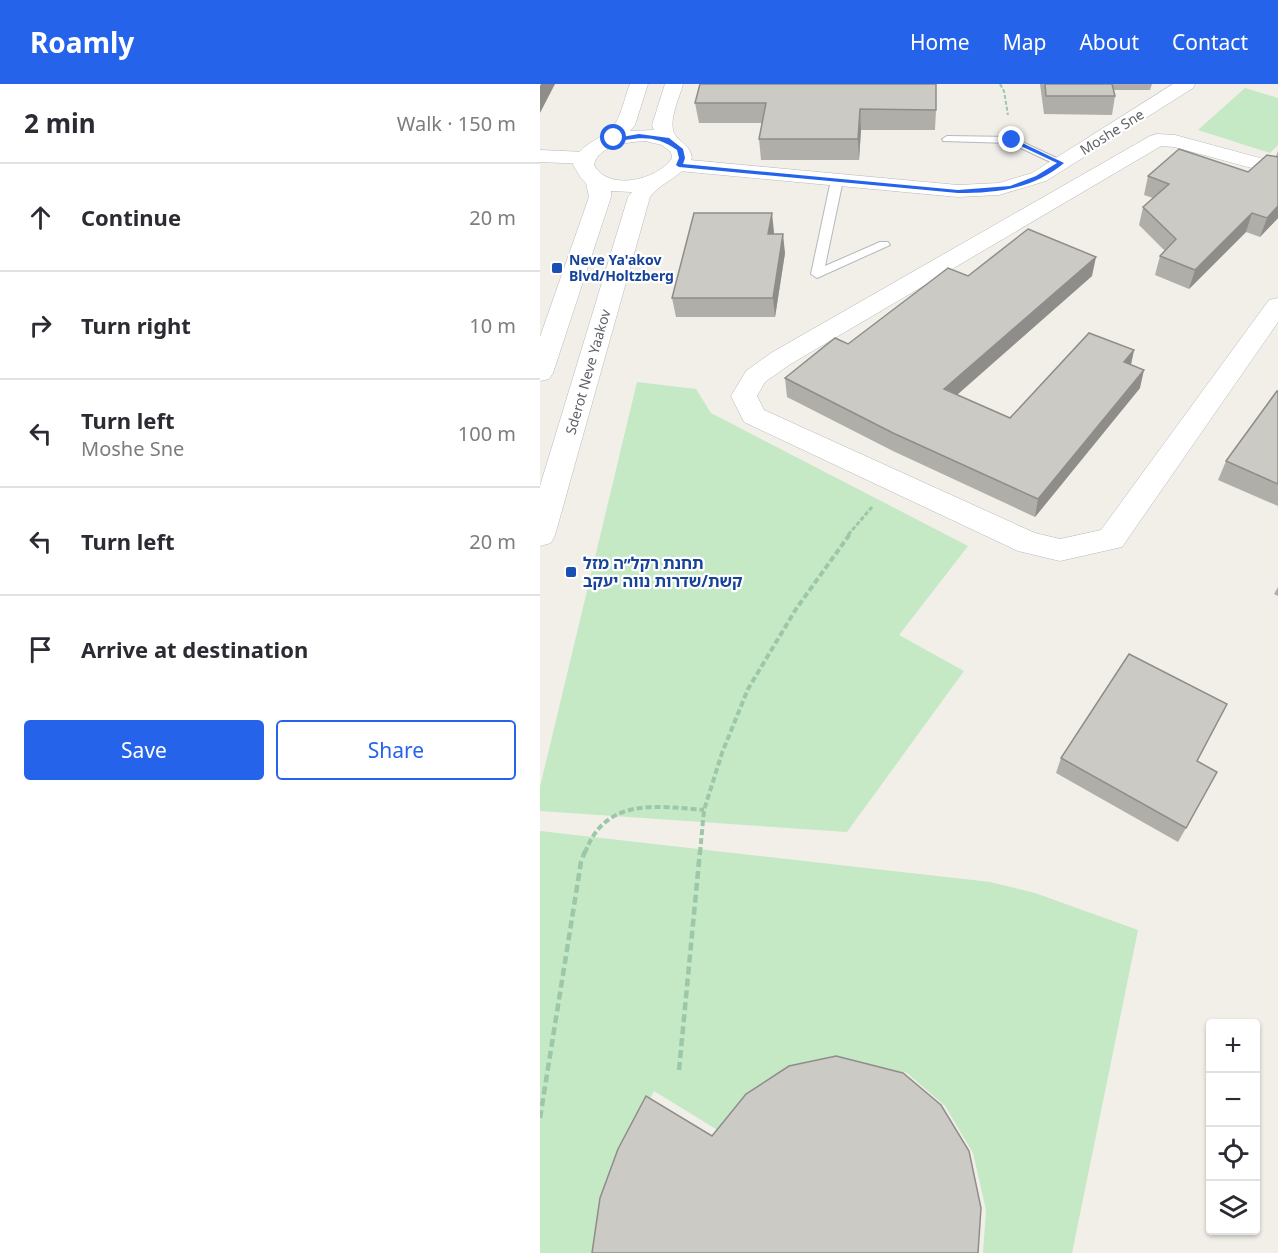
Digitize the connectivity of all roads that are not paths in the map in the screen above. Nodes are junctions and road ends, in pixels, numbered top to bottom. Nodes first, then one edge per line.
1 (674, 84) edge
2 (1186, 84) edge
3 (633, 88) edge
4 (947, 139) dead end
5 (667, 140) junction
6 (609, 141) junction
7 (540, 156) edge
8 (1061, 163) junction
9 (679, 165) junction
10 (590, 168) junction
11 (1278, 169) edge
12 (656, 180) junction
13 (837, 180) junction
14 (884, 245) dead end
15 (1278, 305) edge
16 (540, 373) edge
17 (540, 535) edge

1 - 5 street
2 - 8 street, Moshe Sne
3 - 6 street
4 - 8 lane
5 - 6 street
5 - 9 street
6 - 10 street
7 - 10 street
8 - 13 street, Moshe Sne
9 - 12 street
9 - 13 street, Moshe Sne
10 - 12 street
10 - 16 street
11 - 15 street
12 - 17 street, Sderot Neve Yaakov
13 - 14 lane

